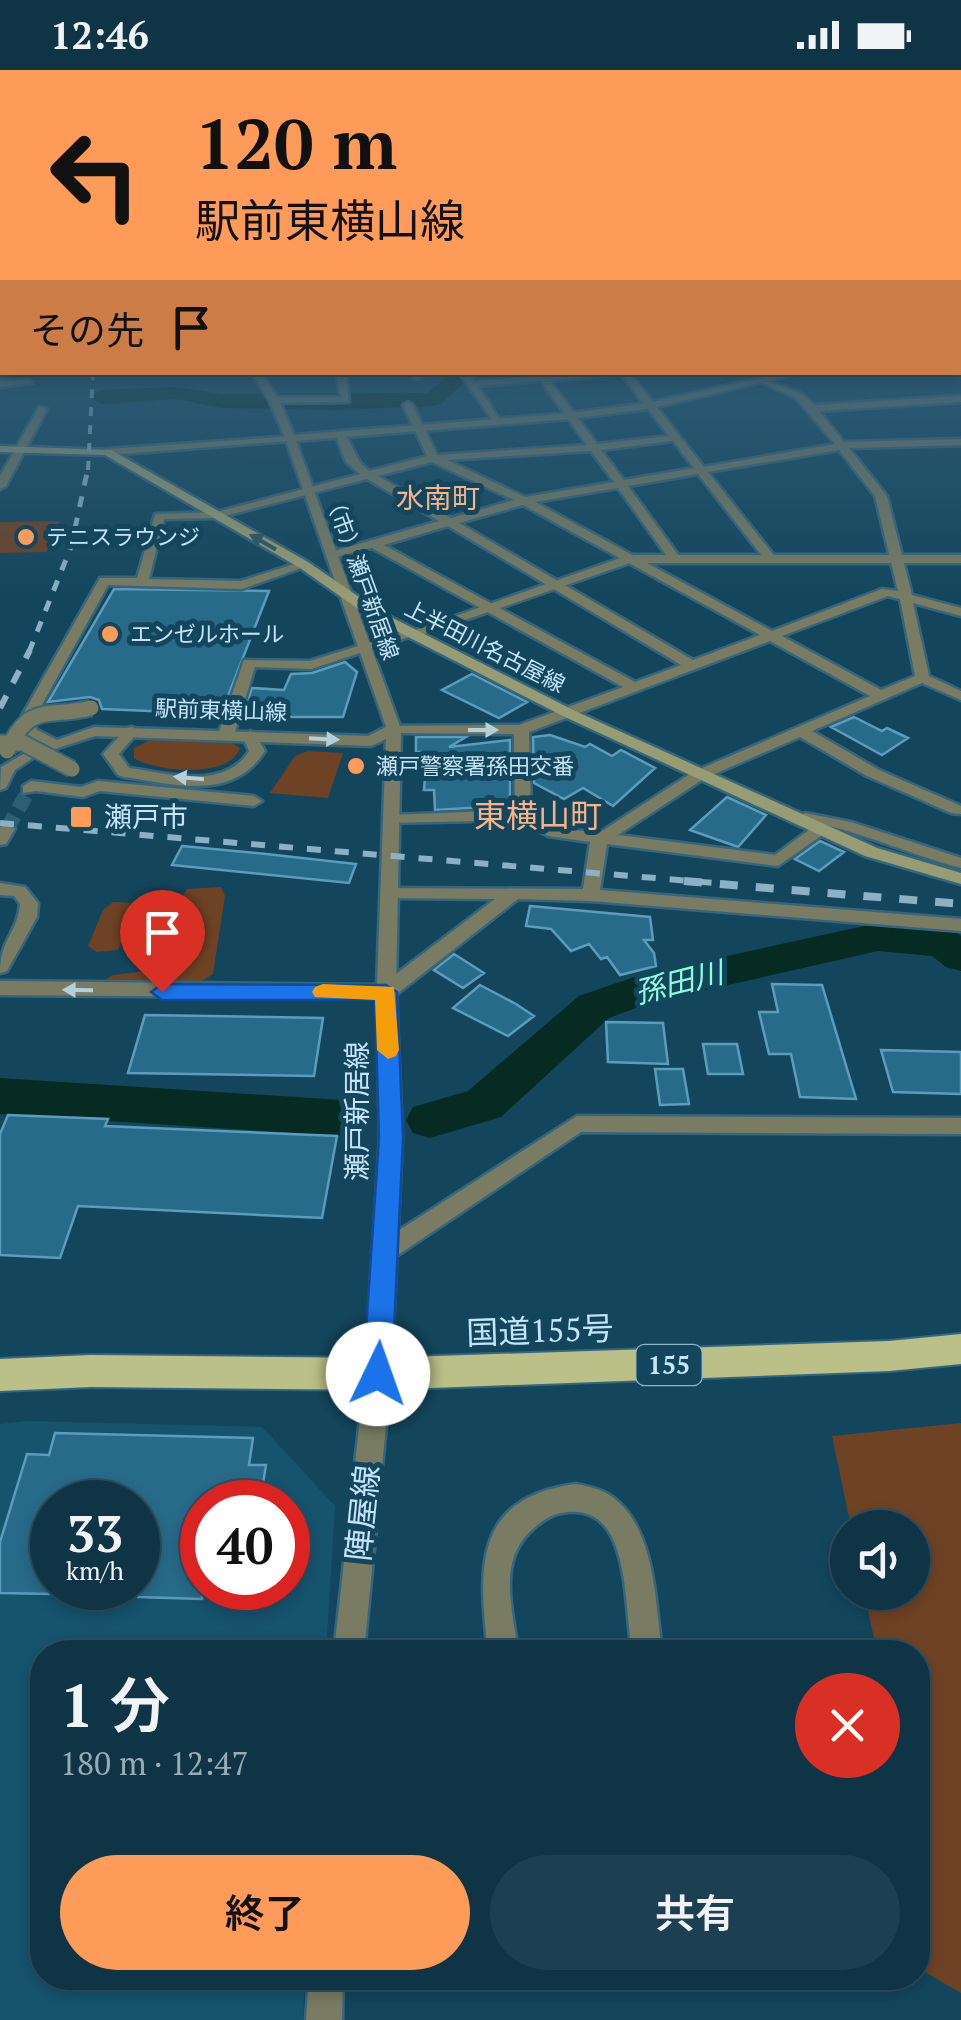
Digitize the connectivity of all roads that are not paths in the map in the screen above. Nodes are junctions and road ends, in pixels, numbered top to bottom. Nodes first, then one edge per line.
1 (38, 416) edge
2 (281, 416) edge
3 (413, 416) edge
4 (492, 416) edge
5 (570, 416) joint
6 (656, 416) edge
7 (818, 416) edge
8 (496, 422) junction
9 (419, 428) junction
10 (340, 434) junction
11 (290, 438) junction
12 (675, 438) junction
13 (961, 442) edge
14 (842, 446) junction
15 (593, 448) junction
16 (0, 449) edge
17 (21, 449) junction
18 (107, 452) junction
19 (433, 458) junction
20 (701, 469) junction
21 (367, 474) junction
22 (622, 485) junction
23 (0, 486) edge
24 (307, 491) junction
25 (524, 501) junction
26 (217, 515) junction
27 (451, 522) junction
28 (374, 545) junction
29 (331, 556) junction
30 (672, 556) junction
31 (770, 558) junction
32 (898, 558) junction
33 (629, 559) junction
34 (961, 559) edge
35 (304, 565) junction
36 (142, 582) junction
37 (553, 586) junction
38 (345, 594) junction
39 (907, 597) junction
40 (486, 607) junction
41 (961, 612) edge
42 (412, 634) junction
43 (770, 636) junction
44 (365, 648) junction
45 (694, 667) junction
46 (922, 678) junction
47 (636, 688) junction
48 (881, 696) junction
49 (961, 696) edge
50 (89, 712) dead end
51 (570, 714) junction
52 (394, 728) junction
53 (522, 730) junction
54 (132, 731) junction
55 (802, 731) junction
56 (226, 735) junction
57 (250, 736) junction
58 (6, 746) edge
59 (25, 758) dead end
60 (72, 769) dead end
61 (699, 775) junction
62 (0, 785) edge
63 (29, 790) dead end
64 (254, 801) dead end
65 (958, 810) dead end
66 (523, 816) junction
67 (795, 817) junction
68 (393, 820) junction
69 (819, 828) junction
70 (599, 840) junction
71 (961, 863) edge
72 (961, 879) edge
73 (0, 889) edge
74 (391, 892) junction
75 (591, 895) junction
76 (511, 896) junction
77 (961, 925) edge
78 (2, 962) edge
79 (0, 988) edge
80 (386, 992) junction
81 (961, 1126) edge
82 (384, 1252) junction
83 (961, 1349) edge
84 (378, 1374) junction
85 (0, 1375) edge
86 (350, 1640) edge
87 (502, 1640) edge
88 (644, 1640) edge
89 (325, 1990) edge
90 (324, 2020) edge

1 - 17 street
2 - 11 street
3 - 9 street
4 - 8 street
5 - 8 street
5 - 15 street
6 - 12 street
7 - 14 street
8 - 9 street
9 - 10 street
9 - 19 street
10 - 11 street
10 - 21 street
11 - 18 street
11 - 24 street, （市）瀬戸新居線
12 - 15 street
12 - 20 street
13 - 14 street
14 - 20 street
14 - 32 street
15 - 19 street
15 - 22 street
16 - 17 main road, 上半田川名古屋線
17 - 18 main road, 上半田川名古屋線
17 - 23 street
18 - 26 main road, 上半田川名古屋線
19 - 21 street
19 - 25 street
20 - 22 street
20 - 31 street
21 - 24 street
21 - 27 street
22 - 25 street
22 - 30 street
24 - 26 street
24 - 29 street, （市）瀬戸新居線
25 - 27 street
25 - 33 street
35 -> 26 main road, 上半田川名古屋線
26 - 36 street
27 - 28 street
27 - 37 street
28 - 29 street
28 - 40 street
29 - 38 street, （市）瀬戸新居線
30 - 31 street
30 - 33 street
31 - 32 street
32 - 34 street
32 - 39 street
33 - 37 street
33 - 43 street
35 - 36 street
35 - 38 main road, 上半田川名古屋線
36 - 54 street, 駅前東横山線
37 - 40 street
37 - 45 street
38 - 42 main road, 上半田川名古屋線
38 - 44 street, （市）瀬戸新居線
39 - 41 street
39 - 43 street, 駅前東横山線
39 - 46 street
40 - 42 street
40 - 47 street
42 - 44 street
42 - 51 main road, 上半田川名古屋線
43 - 45 street, 駅前東横山線
43 - 48 street
44 - 52 street, （市）瀬戸新居線
44 - 56 street
45 - 47 street, 駅前東横山線
46 - 48 street
46 - 49 street
47 - 51 street, 駅前東横山線
48 - 55 street
50 - 58 street, bridge
51 - 53 street, 駅前東横山線
51 - 61 main road, 上半田川名古屋線
52 -> 53 street, 駅前東横山線
57 -> 52 street, 駅前東横山線
52 - 68 street, 瀬戸新居線
53 - 66 street
54 - 56 street, 駅前東横山線
57 -> 54 street
55 - 61 street
55 - 65 street
56 - 57 street, 駅前東横山線
58 - 60 street, bridge
59 - 62 street
61 - 67 main road, 上半田川名古屋線
61 - 70 street
63 - 64 street
66 - 68 street
66 - 70 street
67 - 69 main road, 上半田川名古屋線
67 - 71 street
68 - 74 street, 瀬戸新居線
69 - 70 street
69 - 72 main road, 上半田川名古屋線
70 - 75 street
73 - 78 street
74 - 76 street
74 - 80 street, 瀬戸新居線
75 - 76 street
75 - 77 street
76 - 80 street
80 -> 79 street
80 - 82 street, 瀬戸新居線
81 - 82 street
82 - 84 street, 瀬戸新居線
83 - 84 highway, 国道155号 / 155
84 - 85 highway, 国道155号 / 155
84 - 86 street, 陣屋線
87 - 88 street
89 - 90 street

